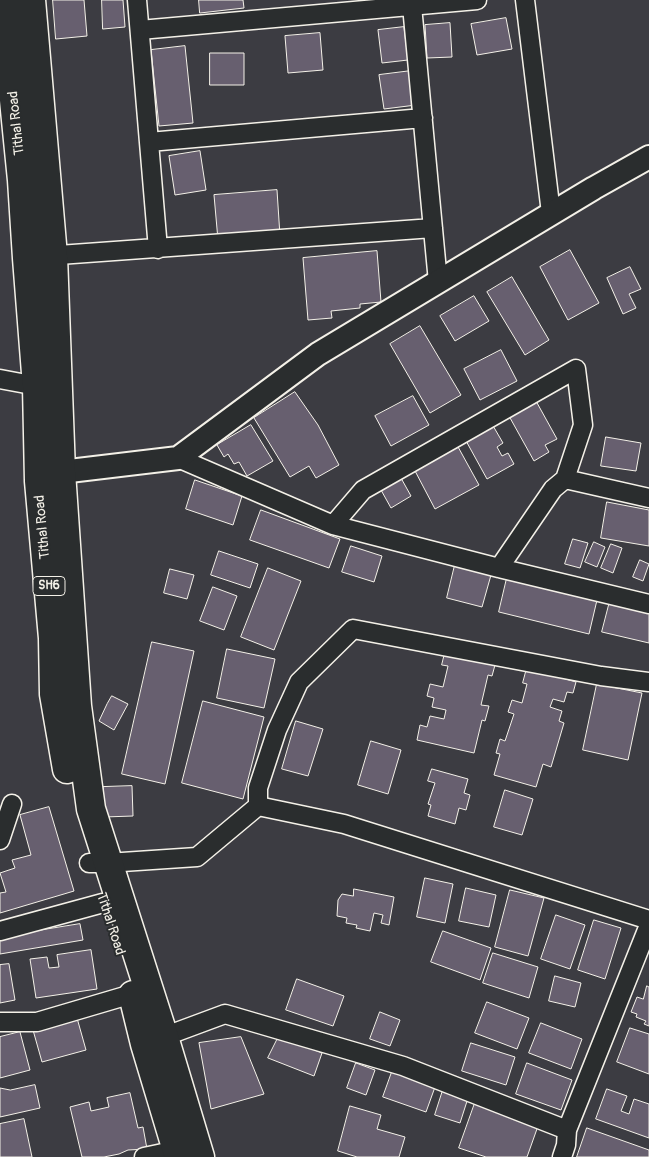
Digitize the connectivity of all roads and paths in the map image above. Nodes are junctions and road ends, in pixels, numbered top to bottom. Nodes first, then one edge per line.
1 (6, 0) edge
2 (31, 0) edge
3 (137, 0) edge
4 (477, 0) edge
5 (525, 0) edge
6 (412, 6) junction
7 (140, 30) junction
8 (423, 118) junction
9 (149, 142) junction
10 (649, 158) edge
11 (551, 214) junction
12 (433, 228) junction
13 (158, 248) junction
14 (40, 257) junction
15 (438, 282) junction
16 (0, 380) edge
17 (37, 386) junction
18 (178, 458) junction
19 (50, 476) junction
20 (565, 479) junction
21 (649, 498) edge
22 (333, 525) junction
23 (499, 568) junction
24 (649, 604) edge
25 (649, 682) edge
26 (12, 804) dead end
27 (258, 806) junction
28 (0, 840) edge
29 (98, 863) junction
30 (103, 903) junction
31 (649, 920) edge
32 (649, 925) edge
33 (0, 931) edge
34 (132, 994) junction
35 (0, 1022) edge
36 (154, 1040) junction
37 (568, 1130) junction
38 (185, 1155) edge
39 (144, 1157) edge
40 (562, 1157) edge

1 - 14 main road, Tithal Road / SH6
2 - 14 main road
3 - 7 street
4 - 6 street
5 - 11 street
6 - 7 street
6 - 8 street
7 - 9 street
8 - 9 street
8 - 12 street
9 - 13 street
10 - 11 street
11 - 15 street
12 - 13 street
12 - 15 street
13 - 14 street
14 - 17 main road, Tithal Road / SH6
14 - 19 main road
15 - 18 street
16 - 17 street
17 - 19 main road, Tithal Road / SH6
18 - 19 street
18 - 22 street
19 - 29 main road, Tithal Road / SH6
20 - 21 street
20 - 22 street
20 - 23 street
22 - 23 street
23 - 24 street
25 - 27 street
26 - 28 street
27 - 29 street
27 - 31 street
29 - 30 main road, Tithal Road / SH6
29 - 36 main road
30 - 33 street
30 - 34 main road, Tithal Road / SH6
32 - 37 street
34 - 35 street
34 - 36 main road, Tithal Road / SH6
36 - 37 street
36 - 38 main road, Tithal Road / SH6
37 - 40 street
38 - 39 street

